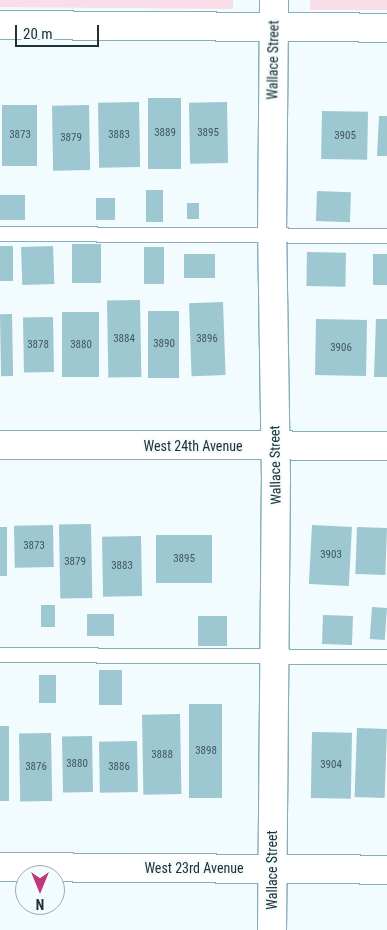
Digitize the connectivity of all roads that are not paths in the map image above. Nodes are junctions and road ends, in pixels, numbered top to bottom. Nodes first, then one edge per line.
1 (274, 13) edge
2 (0, 25) edge
3 (387, 28) edge
4 (0, 234) edge
5 (272, 235) junction
6 (387, 236) edge
7 (0, 444) edge
8 (274, 446) junction
9 (387, 446) edge
10 (0, 655) edge
11 (275, 656) junction
12 (387, 657) edge
13 (0, 867) edge
14 (272, 868) junction
15 (387, 870) edge
16 (272, 930) edge

1 - 2 street
1 - 3 street
1 - 5 street, Wallace Street
4 - 5 lane
5 - 6 lane
5 - 8 street, Wallace Street
7 - 8 street, West 24th Avenue
8 - 9 street, West 24th Avenue
8 - 11 street, Wallace Street
10 - 11 lane
11 - 12 lane
11 - 14 street, Wallace Street
13 - 14 street, West 23rd Avenue
14 - 15 street, West 23rd Avenue
14 - 16 street, Wallace Street

